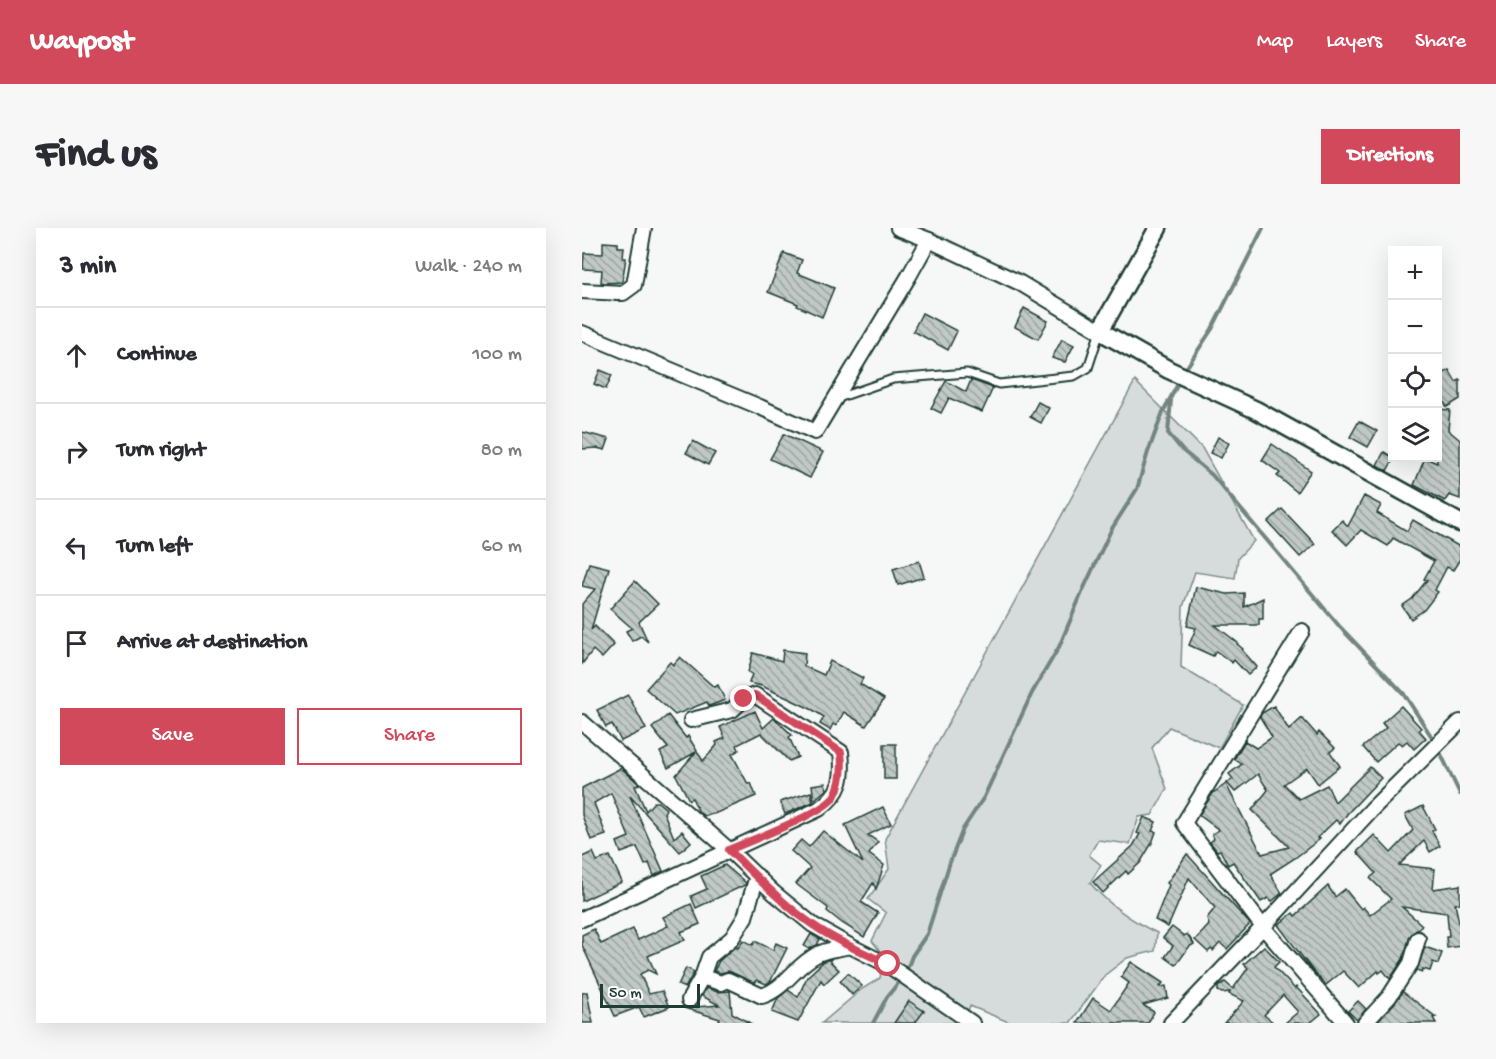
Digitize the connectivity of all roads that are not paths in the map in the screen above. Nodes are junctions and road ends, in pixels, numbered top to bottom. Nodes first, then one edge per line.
1 (644, 228) edge
2 (898, 228) edge
3 (1158, 228) edge
4 (929, 240) junction
5 (582, 291) edge
6 (1100, 331) junction
7 (582, 333) edge
8 (835, 398) junction
9 (1460, 523) edge
10 (1302, 631) dead end
11 (691, 720) dead end
12 (582, 722) edge
13 (1460, 722) edge
14 (729, 850) junction
15 (757, 876) junction
16 (582, 918) edge
17 (1263, 927) junction
18 (1418, 939) dead end
19 (850, 946) junction
20 (702, 977) junction
21 (688, 1000) dead end
22 (972, 1023) edge
23 (1171, 1023) edge
24 (1346, 1023) edge
25 (1365, 1023) edge

1 - 5 street
2 - 4 street
3 - 6 street
4 - 6 street
4 - 8 street
6 - 8 lane
6 - 9 street
7 - 8 street
10 - 17 street
11 - 14 street
12 - 14 street
13 - 17 street
14 - 15 street
14 - 16 street
15 - 19 street
15 - 20 street
17 - 23 street
17 - 24 street
18 - 25 street
19 - 20 street
19 - 22 street
20 - 21 street

